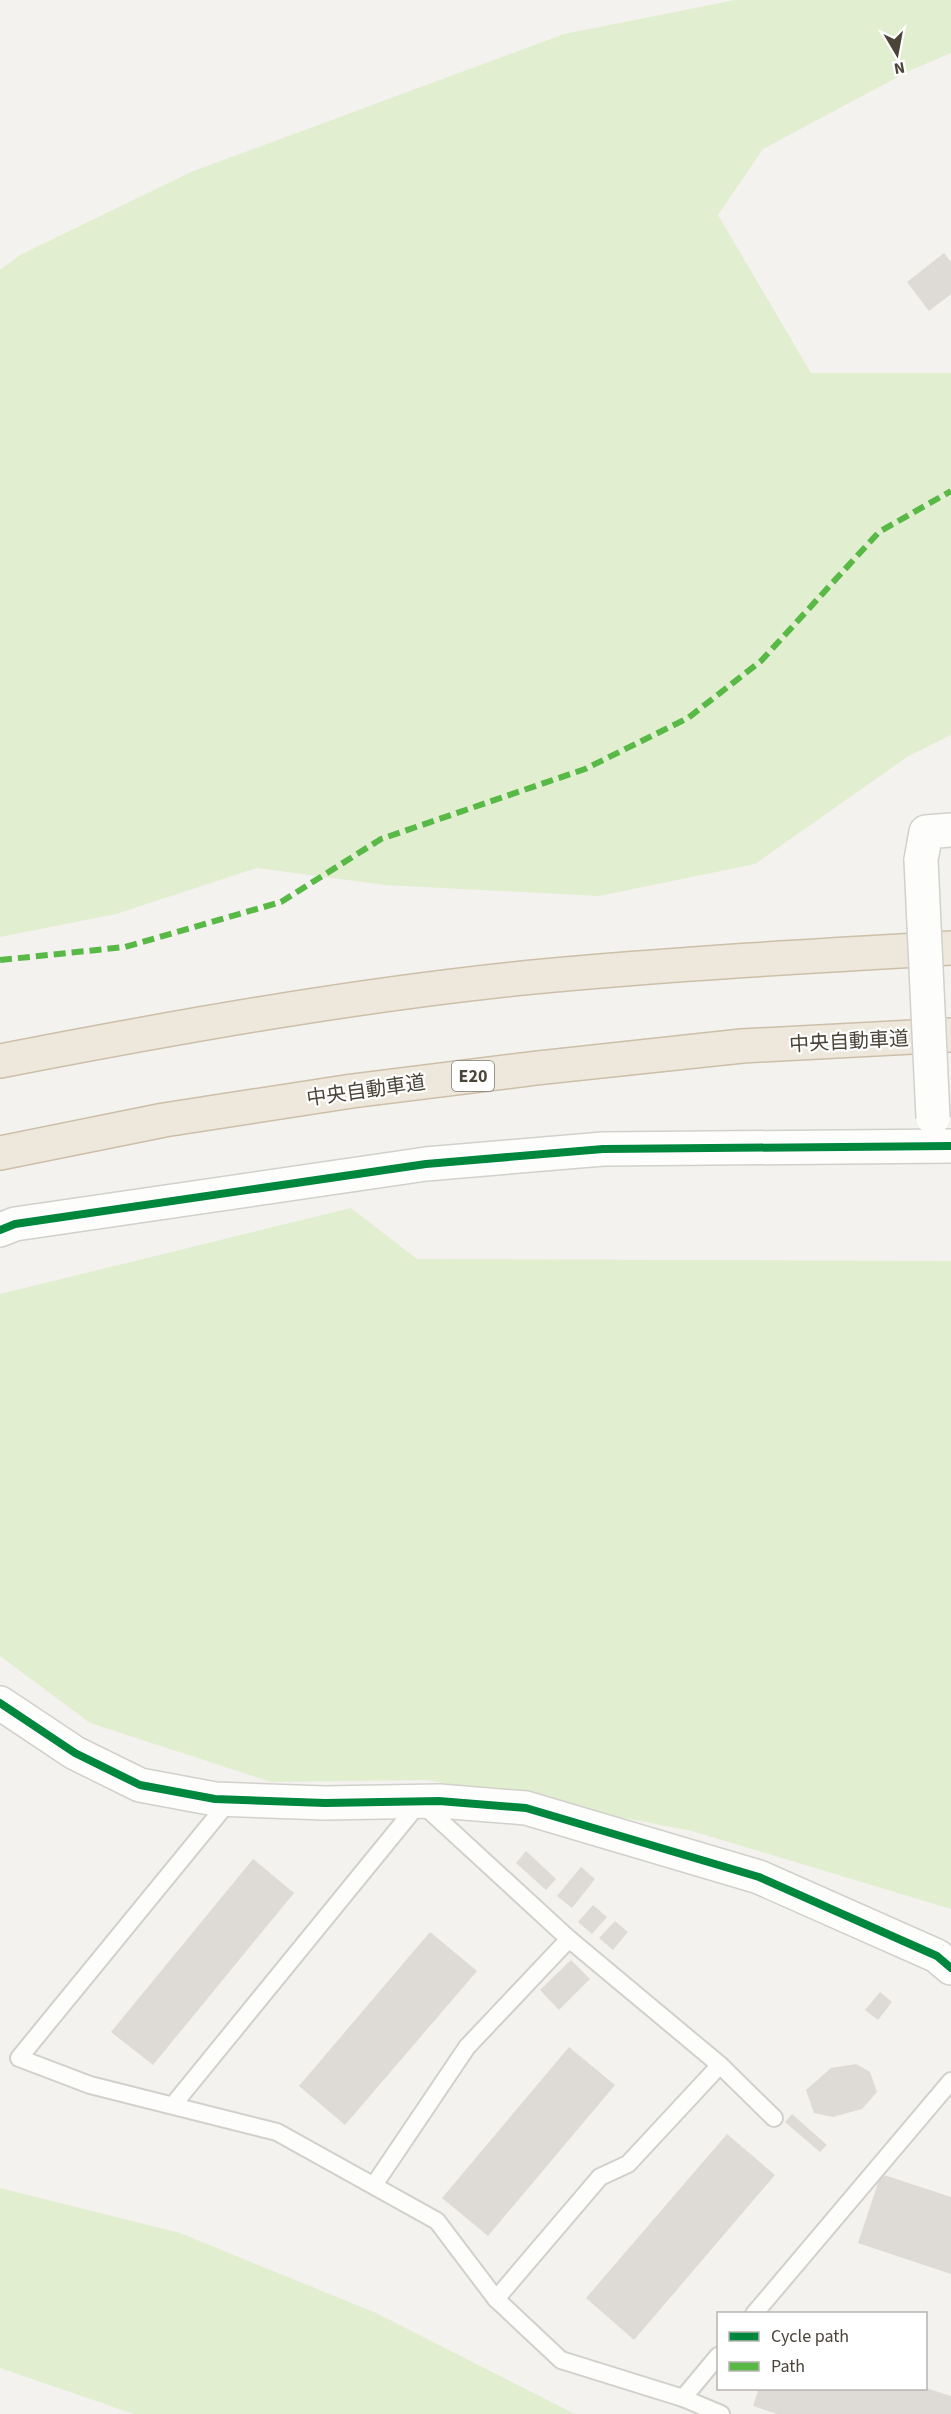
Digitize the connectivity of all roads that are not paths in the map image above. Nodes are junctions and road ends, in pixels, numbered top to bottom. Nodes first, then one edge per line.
1 (951, 830) edge
2 (951, 948) edge
3 (951, 1035) edge
4 (0, 1062) edge
5 (940, 1137) edge
6 (0, 1154) edge
7 (0, 1230) edge
8 (0, 1703) edge
9 (230, 1800) junction
10 (420, 1802) junction
11 (568, 1939) junction
12 (951, 1968) edge
13 (720, 2065) junction
14 (951, 2081) edge
15 (173, 2105) junction
16 (774, 2118) dead end
17 (374, 2185) junction
18 (496, 2299) junction
19 (755, 2312) edge
20 (717, 2357) edge
21 (683, 2398) junction
22 (722, 2414) edge

1 - 5 street, bridge
2 - 4 highway
3 - 6 highway, 中央自動車道 / E20
5 - 7 street
8 - 9 street
9 - 10 street
9 - 15 lane
10 - 11 lane
10 - 12 street
10 - 15 lane
11 - 13 lane
11 - 17 lane
13 - 16 lane
13 - 18 lane
14 - 19 lane
15 - 17 lane
17 - 18 lane
18 - 21 lane
20 - 21 lane
21 - 22 lane

